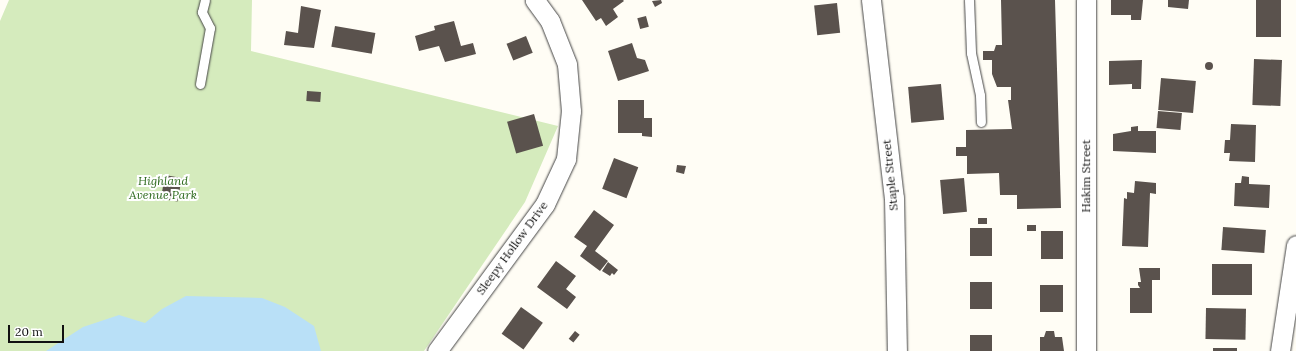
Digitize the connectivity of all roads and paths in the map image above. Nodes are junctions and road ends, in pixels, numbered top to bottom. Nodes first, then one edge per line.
1 (205, 0) edge
2 (535, 0) edge
3 (870, 0) edge
4 (969, 0) edge
5 (1086, 0) edge
6 (200, 84) dead end
7 (981, 122) dead end
8 (1296, 245) edge
9 (437, 351) edge
10 (897, 351) edge
11 (1086, 351) edge
12 (1280, 351) edge

1 - 6 lane
2 - 9 street, Sleepy Hollow Drive
3 - 10 street, Staple Street
4 - 7 lane
5 - 11 street, Hakim Street
8 - 12 street

